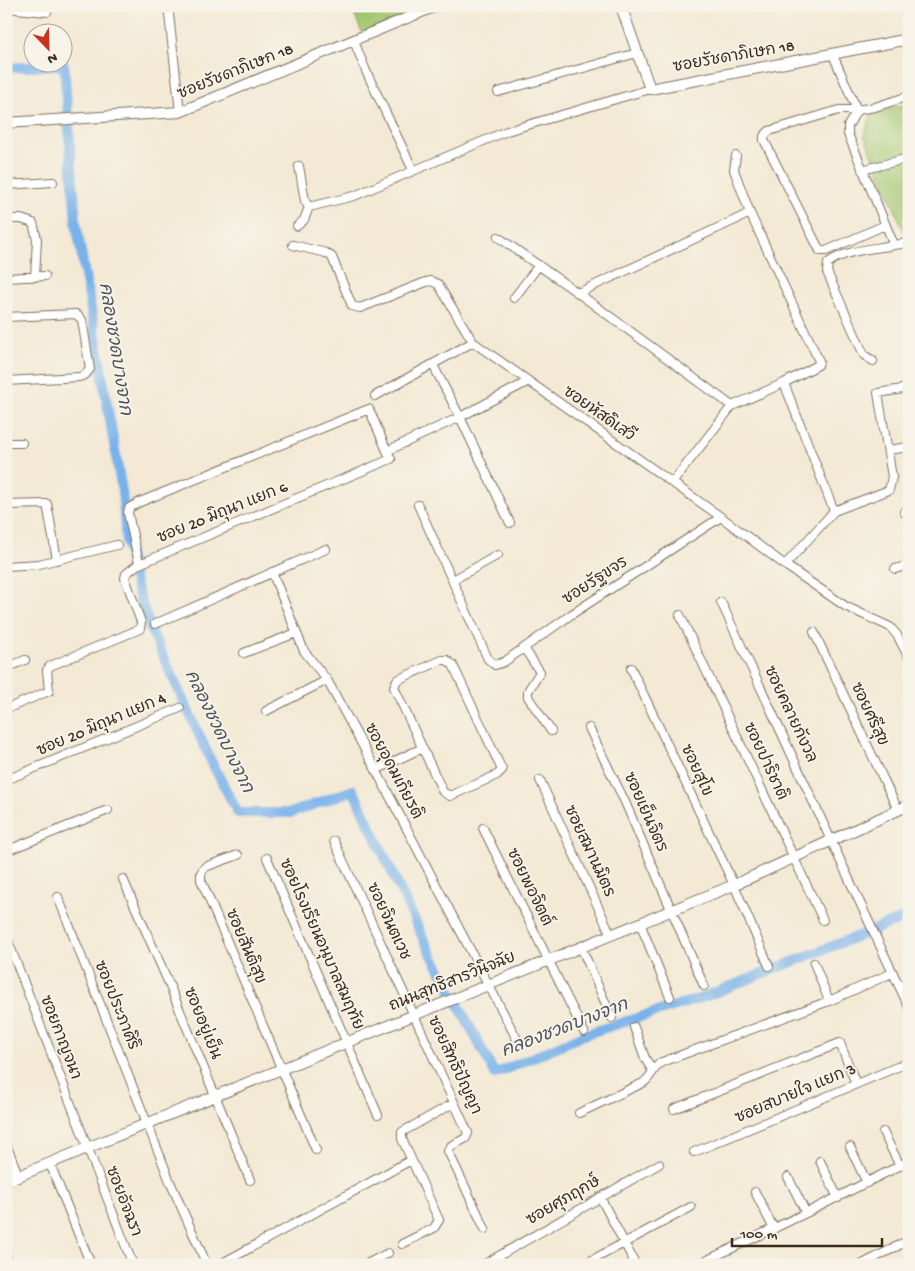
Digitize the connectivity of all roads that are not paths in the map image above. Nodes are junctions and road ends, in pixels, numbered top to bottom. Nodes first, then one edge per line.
1 (168, 6) edge
2 (436, 6) edge
3 (621, 6) edge
4 (903, 6) edge
5 (12, 7) edge
6 (47, 12) dead end
7 (909, 19) edge
8 (909, 39) edge
9 (354, 41) junction
10 (637, 53) junction
11 (833, 55) junction
12 (650, 89) junction
13 (498, 92) dead end
14 (909, 96) edge
15 (857, 110) junction
16 (180, 112) junction
17 (6, 123) edge
18 (736, 156) dead end
19 (909, 158) edge
20 (299, 166) dead end
21 (413, 170) junction
22 (862, 170) junction
23 (53, 182) dead end
24 (6, 185) edge
25 (309, 207) junction
26 (750, 213) junction
27 (6, 219) edge
28 (885, 225) junction
29 (297, 226) dead end
30 (498, 237) dead end
31 (909, 243) edge
32 (293, 244) dead end
33 (894, 246) junction
34 (539, 265) junction
35 (44, 276) dead end
36 (35, 277) junction
37 (6, 278) edge
38 (578, 293) junction
39 (514, 298) dead end
40 (6, 317) edge
41 (473, 342) junction
42 (873, 361) dead end
43 (433, 365) junction
44 (6, 381) edge
45 (527, 382) junction
46 (784, 383) junction
47 (909, 388) edge
48 (375, 396) dead end
49 (732, 406) junction
50 (460, 418) junction
51 (6, 443) edge
52 (22, 443) dead end
53 (909, 447) edge
54 (888, 450) junction
55 (388, 451) junction
56 (672, 483) junction
57 (418, 504) dead end
58 (6, 506) edge
59 (834, 511) junction
60 (721, 517) junction
61 (510, 523) dead end
62 (117, 545) dead end
63 (326, 549) dead end
64 (498, 555) dead end
65 (57, 560) junction
66 (138, 564) junction
67 (785, 565) junction
68 (909, 565) edge
69 (6, 566) edge
70 (895, 569) dead end
71 (272, 572) junction
72 (453, 580) junction
73 (721, 602) dead end
74 (680, 615) dead end
75 (155, 624) dead end
76 (814, 632) dead end
77 (296, 633) junction
78 (524, 648) junction
79 (244, 653) dead end
80 (909, 658) edge
81 (25, 660) dead end
82 (6, 668) edge
83 (631, 668) dead end
84 (327, 680) junction
85 (180, 708) dead end
86 (6, 709) edge
87 (266, 711) dead end
88 (589, 728) dead end
89 (551, 731) dead end
90 (422, 748) junction
91 (376, 770) junction
92 (6, 780) edge
93 (540, 780) dead end
94 (909, 806) edge
95 (108, 810) dead end
96 (898, 810) junction
97 (483, 828) dead end
98 (334, 841) dead end
99 (833, 841) junction
100 (6, 851) edge
101 (238, 855) dead end
102 (267, 858) dead end
103 (794, 858) junction
104 (123, 879) dead end
105 (734, 885) junction
106 (58, 898) dead end
107 (672, 910) junction
108 (823, 920) dead end
109 (640, 923) junction
110 (611, 935) junction
111 (6, 936) edge
112 (582, 947) junction
113 (548, 961) junction
114 (814, 963) dead end
115 (769, 966) dead end
116 (892, 974) junction
117 (909, 982) edge
118 (489, 985) junction
119 (704, 986) dead end
120 (899, 986) junction
121 (670, 997) dead end
122 (829, 1001) junction
123 (909, 1007) edge
124 (414, 1015) junction
125 (612, 1018) dead end
126 (634, 1027) dead end
127 (584, 1032) dead end
128 (348, 1042) junction
129 (519, 1043) dead end
130 (909, 1062) edge
131 (282, 1069) junction
132 (652, 1070) junction
133 (856, 1084) junction
134 (216, 1096) junction
135 (454, 1103) junction
136 (674, 1110) dead end
137 (579, 1113) dead end
138 (378, 1115) dead end
139 (147, 1124) junction
140 (883, 1132) dead end
141 (6, 1147) edge
142 (850, 1147) dead end
143 (87, 1149) junction
144 (316, 1150) dead end
145 (694, 1152) dead end
146 (411, 1160) junction
147 (820, 1161) dead end
148 (909, 1161) edge
149 (50, 1164) junction
150 (659, 1164) dead end
151 (900, 1166) junction
152 (18, 1177) junction
153 (788, 1177) dead end
154 (250, 1180) dead end
155 (6, 1181) edge
156 (867, 1183) junction
157 (755, 1192) dead end
158 (600, 1197) junction
159 (838, 1198) junction
160 (691, 1207) dead end
161 (806, 1213) junction
162 (485, 1229) dead end
163 (774, 1229) junction
164 (909, 1240) edge
165 (624, 1241) junction
166 (402, 1244) dead end
167 (388, 1252) dead end
168 (6, 1256) edge
169 (488, 1264) edge
170 (10, 1265) edge
171 (91, 1265) edge
172 (132, 1265) edge
173 (207, 1265) edge
174 (219, 1265) edge
175 (364, 1265) edge
176 (583, 1265) edge
177 (636, 1265) edge
178 (697, 1265) edge
179 (861, 1265) edge

1 - 16 street
2 - 9 street, ซอยรัชดาภิเษก 18
3 - 10 street
4 - 7 street
5 - 6 street
8 - 11 street, ซอยรัชดาภิเษก 18
9 - 16 street, ซอยรัชดาภิเษก 18
9 - 21 street
10 - 12 street
10 - 13 street
11 - 12 street, ซอยรัชดาภิเษก 18
11 - 15 street
12 - 21 street
14 - 15 street
15 - 22 street
15 - 28 street
16 - 17 street, ซอยรัชดาภิเษก 18
18 - 26 street
19 - 22 street
20 - 25 street
21 - 25 street
22 - 28 street
23 - 24 street
25 - 29 street
26 - 38 street
26 - 46 street
27 - 36 street
28 - 33 street
30 - 34 street
31 - 33 street
32 - 41 street, ซอยหัสดิเสวี
33 - 42 street
34 - 38 street
34 - 39 street
35 - 36 street
36 - 37 street
38 - 49 street
40 - 44 street
41 - 43 street
41 - 45 street, ซอยหัสดิเสวี
43 - 48 street
43 - 50 street
45 - 50 street, ซอย 20 มิถุนา แยก 6
45 - 56 street, ซอยหัสดิเสวี
46 - 49 street
46 - 59 street
47 - 54 street
49 - 56 street
50 - 55 street, ซอย 20 มิถุนา แยก 6
50 - 61 street
51 - 52 street
53 - 54 street
54 - 59 street
55 - 66 street, ซอย 20 มิถุนา แยก 6
55 - 66 street
56 - 60 street, ซอยหัสดิเสวี
57 - 72 street
58 - 65 street
59 - 67 street
60 - 67 street, ซอยหัสดิเสวี
60 - 78 street, ซอยรัฐขจร
62 - 65 street
63 - 71 street
64 - 72 street
65 - 69 street
66 - 86 street, ซอย 20 มิถุนา แยก 6
67 - 80 street, ซอยหัสดิเสวี
68 - 70 street
71 - 75 street
71 - 77 street, ซอยอุดมเกียรติ
72 - 78 street, ซอยรัฐขจร
73 - 99 street, ซอยคลายกังวล
74 - 103 street, ซอยปาริชาติ
76 - 96 street, ซอยศรีสุข
77 - 79 street
77 - 84 street, ซอยอุดมเกียรติ
78 - 89 street
81 - 82 street
83 - 105 street, ซอยสุโข
84 - 87 street
84 - 91 street, ซอยอุดมเกียรติ
85 - 92 street, ซอย 20 มิถุนา แยก 4
88 - 107 street, ซอยเย็นจิตร
90 - 90 street
90 - 91 street
91 - 118 street, ซอยอุดมเกียรติ
93 - 110 street, ซอยสมานมิตร
94 - 96 street, ถนนสุทธิสารวินิจฉัย
95 - 100 street
96 - 99 street, ถนนสุทธิสารวินิจฉัย
97 - 113 street, ซอยพอจิตต์
98 - 124 street, ซอยจินตเวช
99 - 103 street, ถนนสุทธิสารวินิจฉัย
99 - 116 street, ซอยคลายกังวล
101 - 131 street, ซอยสันติสุข
102 - 128 street, ซอยโรงเรียนอนุบาลสมฤทัย
103 - 105 street, ถนนสุทธิสารวินิจฉัย
103 - 108 street, ซอยปาริชาติ
104 - 134 street, ซอยอยู่เย็น
105 - 107 street, ถนนสุทธิสารวินิจฉัย
105 - 115 street, ซอยสุโข
106 - 139 street, ซอยประภาศิริ
107 - 109 street, ถนนสุทธิสารวินิจฉัย
107 - 119 street, ซอยเย็นจิตร
109 - 110 street, ถนนสุทธิสารวินิจฉัย
109 - 121 street
110 - 112 street, ถนนสุทธิสารวินิจฉัย
111 - 143 street, ซอยกาญจนา
112 - 113 street, ถนนสุทธิสารวินิจฉัย
112 - 125 street
113 - 118 street, ถนนสุทธิสารวินิจฉัย
113 - 127 street, ซอยพอจิตต์
114 - 122 street
116 - 120 street
116 - 122 street
117 - 120 street
118 - 124 street, ถนนสุทธิสารวินิจฉัย
118 - 129 street, ซอยอุดมเกียรติ
120 - 123 street
122 - 132 street
124 - 128 street, ถนนสุทธิสารวินิจฉัย
124 - 135 street, ซอยสิทธิปัญญา
126 - 132 street
128 - 131 street, ถนนสุทธิสารวินิจฉัย
128 - 138 street, ซอยโรงเรียนอนุบาลสมฤทัย
130 - 133 street, ซอยสบายใจ แยก 3
131 - 134 street, ถนนสุทธิสารวินิจฉัย
131 - 144 street
132 - 137 street
133 - 136 street
133 - 145 street, ซอยสบายใจ แยก 3
134 - 139 street, ถนนสุทธิสารวินิจฉัย
134 - 154 street, ซอยอยู่เย็น
135 - 146 street
135 - 162 street, ซอยสิทธิปัญญา
139 - 143 street, ถนนสุทธิสารวินิจฉัย
139 - 173 street, ซอยประภาศิริ
140 - 151 street
141 - 152 street
142 - 156 street
143 - 149 street, ถนนสุทธิสารวินิจฉัย
143 - 172 street, ซอยอัจฉรา
146 - 166 street
146 - 174 street
147 - 159 street
148 - 151 street
149 - 152 street, ถนนสุทธิสารวินิจฉัย
149 - 171 street
150 - 158 street, ซอยศุภฤกษ์
151 - 156 street
152 - 155 street, ถนนสุทธิสารวินิจฉัย
153 - 161 street
156 - 159 street
157 - 163 street
158 - 165 street
158 - 169 street, ซอยศุภฤกษ์
159 - 161 street
160 - 165 street
161 - 163 street
163 - 178 street
164 - 179 street
165 - 176 street
165 - 177 street
167 - 175 street
168 - 170 street

